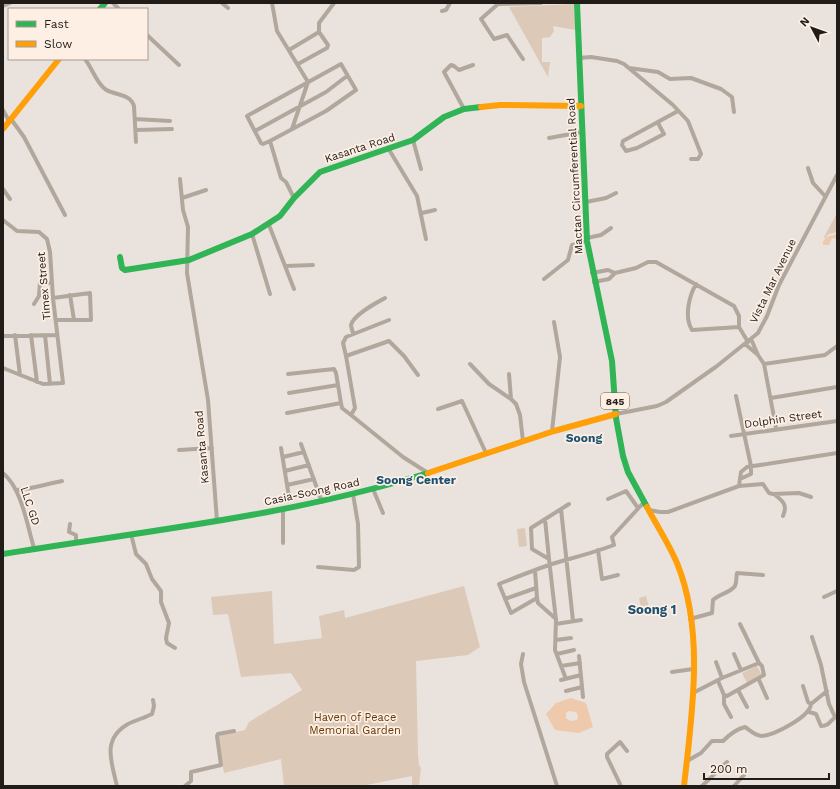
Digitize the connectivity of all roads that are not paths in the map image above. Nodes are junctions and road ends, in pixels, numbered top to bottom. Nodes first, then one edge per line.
1 (10, 3) edge
2 (222, 3) edge
3 (272, 3) edge
4 (334, 3) edge
5 (450, 3) edge
6 (541, 3) edge
7 (577, 3) edge
8 (498, 4) edge
9 (3, 6) edge
10 (228, 8) dead end
11 (442, 11) dead end
12 (319, 32) junction
13 (148, 36) edge
14 (289, 50) junction
15 (579, 58) junction
16 (523, 59) dead end
17 (58, 60) edge
18 (86, 60) edge
19 (298, 64) junction
20 (179, 65) dead end
21 (474, 65) dead end
22 (629, 68) junction
23 (347, 76) junction
24 (308, 82) junction
25 (300, 105) junction
26 (582, 106) junction
27 (464, 109) junction
28 (3, 110) edge
29 (678, 111) junction
30 (734, 112) dead end
31 (135, 119) junction
32 (10, 120) junction
33 (170, 121) dead end
34 (658, 123) junction
35 (3, 129) edge
36 (172, 129) dead end
37 (292, 129) junction
38 (136, 130) junction
39 (255, 131) junction
40 (582, 132) junction
41 (549, 138) dead end
42 (413, 140) junction
43 (136, 142) dead end
44 (270, 142) junction
45 (388, 148) junction
46 (691, 159) dead end
47 (808, 168) dead end
48 (421, 169) dead end
49 (837, 175) edge
50 (180, 179) dead end
51 (3, 189) edge
52 (206, 190) dead end
53 (616, 192) dead end
54 (825, 196) junction
55 (10, 198) dead end
56 (182, 198) junction
57 (294, 198) junction
58 (586, 202) junction
59 (435, 210) dead end
60 (422, 213) junction
61 (65, 215) dead end
62 (3, 220) edge
63 (269, 225) junction
64 (610, 228) dead end
65 (252, 234) junction
66 (426, 239) dead end
67 (587, 239) junction
68 (120, 257) dead end
69 (188, 260) junction
70 (313, 265) dead end
71 (286, 266) junction
72 (592, 273) junction
73 (615, 273) junction
74 (544, 279) dead end
75 (594, 282) junction
76 (52, 283) junction
77 (696, 284) junction
78 (294, 289) dead end
79 (270, 294) dead end
80 (70, 295) junction
81 (53, 298) junction
82 (384, 298) dead end
83 (34, 304) dead end
84 (56, 320) junction
85 (74, 320) junction
86 (389, 320) dead end
87 (554, 322) dead end
88 (739, 328) junction
89 (353, 334) junction
90 (15, 335) junction
91 (31, 335) junction
92 (45, 335) junction
93 (57, 335) junction
94 (3, 336) edge
95 (748, 342) junction
96 (837, 346) edge
97 (758, 355) junction
98 (346, 356) junction
99 (470, 364) dead end
100 (764, 364) junction
101 (3, 368) edge
102 (288, 374) dead end
103 (509, 374) dead end
104 (20, 375) junction
105 (418, 375) dead end
106 (37, 382) junction
107 (50, 384) junction
108 (338, 385) junction
109 (837, 388) edge
110 (289, 393) dead end
111 (736, 396) dead end
112 (512, 398) junction
113 (771, 398) junction
114 (341, 403) junction
115 (438, 409) dead end
116 (287, 413) dead end
117 (616, 414) junction
118 (351, 415) junction
119 (837, 421) edge
120 (776, 428) junction
121 (552, 431) junction
122 (744, 434) junction
123 (731, 436) dead end
124 (523, 441) junction
125 (301, 444) dead end
126 (212, 448) junction
127 (281, 448) dead end
128 (179, 450) dead end
129 (304, 452) junction
130 (486, 453) junction
131 (837, 453) edge
132 (283, 457) junction
133 (309, 465) junction
134 (751, 466) junction
135 (285, 471) junction
136 (3, 473) edge
137 (428, 473) junction
138 (314, 479) junction
139 (740, 479) junction
140 (62, 481) dead end
141 (288, 485) junction
142 (739, 486) junction
143 (373, 489) junction
144 (16, 490) junction
145 (319, 493) junction
146 (353, 494) junction
147 (773, 494) junction
148 (811, 497) dead end
149 (608, 499) dead end
150 (644, 501) junction
151 (322, 502) junction
152 (569, 504) dead end
153 (638, 508) junction
154 (283, 509) junction
155 (561, 509) junction
156 (649, 510) junction
157 (383, 513) dead end
158 (783, 516) dead end
159 (545, 519) junction
160 (218, 521) junction
161 (70, 524) dead end
162 (131, 534) junction
163 (76, 542) junction
164 (283, 543) dead end
165 (34, 548) junction
166 (598, 550) junction
167 (3, 554) edge
168 (549, 559) junction
169 (566, 561) junction
170 (550, 565) junction
171 (318, 567) dead end
172 (535, 570) junction
173 (618, 575) dead end
174 (763, 575) dead end
175 (536, 588) junction
176 (837, 591) edge
177 (824, 597) dead end
178 (537, 598) junction
179 (505, 599) junction
180 (689, 619) junction
181 (581, 620) dead end
182 (573, 621) junction
183 (556, 622) junction
184 (740, 624) dead end
185 (812, 637) dead end
186 (571, 638) dead end
187 (556, 640) junction
188 (175, 648) dead end
189 (574, 650) dead end
190 (524, 654) dead end
191 (557, 654) junction
192 (734, 654) dead end
193 (579, 656) dead end
194 (716, 662) dead end
195 (580, 663) junction
196 (759, 663) junction
197 (561, 666) junction
198 (693, 669) junction
199 (741, 670) junction
200 (672, 672) dead end
201 (581, 675) junction
202 (722, 678) junction
203 (718, 680) junction
204 (759, 680) junction
205 (694, 685) junction
206 (704, 686) junction
207 (803, 686) dead end
208 (582, 687) junction
209 (738, 690) junction
210 (566, 691) dead end
211 (827, 691) junction
212 (693, 693) junction
213 (724, 695) junction
214 (583, 697) dead end
215 (767, 698) dead end
216 (153, 700) dead end
217 (811, 704) junction
218 (747, 707) dead end
219 (809, 712) junction
220 (836, 716) edge
221 (731, 717) dead end
222 (234, 731) dead end
223 (627, 751) dead end
224 (686, 761) junction
225 (727, 762) dead end
226 (744, 775) dead end
227 (117, 786) edge
228 (185, 786) edge
229 (557, 786) edge
230 (621, 786) edge
231 (684, 786) edge
232 (702, 786) edge
233 (734, 786) edge

1 - 9 street
2 - 10 street
3 - 14 street
4 - 12 street
5 - 11 street
6 - 8 street
7 - 15 street, Mactan Circumferential Road / 845
8 - 16 street
12 - 14 street
12 - 19 street
13 - 20 street
14 - 19 street
15 - 22 street
15 - 26 street, Mactan Circumferential Road / 845
17 - 32 street
18 - 31 street
19 - 24 street
21 - 27 street
22 - 29 street
22 - 30 street
23 - 24 street
23 - 25 street
23 - 37 street
24 - 25 street
24 - 39 street
25 - 37 street
25 - 39 street
26 - 27 street, Kasanta Road
26 - 40 street, Mactan Circumferential Road / 845
27 - 42 street, Kasanta Road
28 - 32 street
29 - 34 street
29 - 46 street
31 - 33 street
31 - 38 street
32 - 35 street
32 - 61 street
34 - 34 street
36 - 38 street
37 - 44 street
38 - 43 street
39 - 44 street
40 - 41 street
40 - 58 street, Mactan Circumferential Road / 845
42 - 45 street, Kasanta Road
42 - 48 street
44 - 57 street
45 - 57 street, Kasanta Road
45 - 60 street
47 - 54 street
49 - 54 street, Vista Mar Avenue
50 - 56 street
51 - 55 street
52 - 56 street
53 - 58 street
54 - 95 street, Vista Mar Avenue
56 - 69 street
57 - 63 street, Kasanta Road
58 - 67 street, Mactan Circumferential Road / 845
59 - 60 street
60 - 66 street
62 - 76 street, Timex Street
63 - 65 street, Kasanta Road
63 - 71 street
64 - 67 street
65 - 69 street, Kasanta Road
65 - 79 street
67 - 72 street, Mactan Circumferential Road / 845
67 - 74 street
68 - 69 street
69 - 126 street, Kasanta Road
70 - 71 street
71 - 78 street
72 - 73 street
72 - 75 street, Mactan Circumferential Road / 845
73 - 75 street
73 - 77 street
75 - 117 street, Mactan Circumferential Road / 845
76 - 81 street, Timex Street
76 - 83 street
77 - 88 street
77 - 88 street
80 - 81 street
80 - 85 street
80 - 85 street
81 - 84 street, Timex Street
82 - 89 street
84 - 85 street
84 - 93 street, Timex Street
86 - 89 street
87 - 121 street
88 - 95 street
89 - 98 street
90 - 91 street
90 - 94 street
90 - 104 street
91 - 92 street
91 - 106 street
92 - 93 street
92 - 107 street
93 - 107 street, Timex Street
95 - 97 street
95 - 97 street
95 - 117 street, Vista Mar Avenue
96 - 100 street
97 - 100 street
98 - 105 street
98 - 118 street
99 - 112 street
100 - 113 street
101 - 104 street
102 - 108 street
103 - 112 street
104 - 106 street
106 - 107 street
108 - 110 street
108 - 114 street
109 - 113 street
111 - 122 street
112 - 124 street
113 - 120 street
114 - 116 street
114 - 118 street
115 - 130 street
117 - 121 street, Casia-Soong Road
117 - 150 street, Mactan Circumferential Road / 845
118 - 137 street
119 - 120 street, Dolphin Street
120 - 122 street, Dolphin Street
121 - 124 street, Casia-Soong Road
122 - 123 street, Dolphin Street
122 - 134 street
124 - 130 street, Casia-Soong Road
125 - 129 street
126 - 128 street
126 - 160 street, Kasanta Road
127 - 132 street
129 - 132 street
129 - 133 street
130 - 137 street, Casia-Soong Road
131 - 134 street
132 - 135 street
133 - 135 street
133 - 138 street
134 - 139 street
134 - 139 street
135 - 141 street
136 - 144 street, LLC GD
137 - 143 street, Casia-Soong Road
138 - 141 street
138 - 145 street
139 - 142 street
140 - 144 street
141 - 145 street
142 - 147 street
142 - 156 street
143 - 146 street, Casia-Soong Road
143 - 157 street
144 - 165 street, LLC GD
145 - 151 street
146 - 151 street, Casia-Soong Road
146 - 171 street
147 - 148 street
147 - 158 street
149 - 153 street
150 - 153 street
150 - 156 street, Mactan Circumferential Road / 845
151 - 154 street, Casia-Soong Road
152 - 155 street
153 - 166 street
154 - 160 street, Casia-Soong Road
154 - 164 street
155 - 159 street
155 - 169 street
156 - 180 street, Mactan Circumferential Road / 845
159 - 168 street
159 - 168 street
160 - 162 street, Casia-Soong Road
161 - 163 street
162 - 163 street, Casia-Soong Road
162 - 188 street
163 - 165 street, Casia-Soong Road
165 - 167 street, Casia-Soong Road
166 - 169 street
166 - 173 street
168 - 170 street
169 - 170 street
169 - 182 street
170 - 172 street
170 - 183 street
172 - 175 street
172 - 179 street
174 - 180 street
175 - 178 street
175 - 179 street
176 - 177 street
178 - 179 street
178 - 183 street
180 - 198 street, Mactan Circumferential Road / 845
181 - 182 street
182 - 183 street
183 - 187 street
184 - 196 street
185 - 211 street
186 - 187 street
187 - 191 street
189 - 191 street
190 - 229 street
191 - 197 street
192 - 199 street
193 - 195 street
194 - 202 street
195 - 197 street
195 - 201 street
196 - 199 street
196 - 204 street
197 - 201 street
198 - 200 street
198 - 205 street, Mactan Circumferential Road / 845
199 - 202 street
201 - 208 street
202 - 203 street
203 - 206 street
203 - 213 street
204 - 209 street
204 - 215 street
205 - 206 street
205 - 212 street, Mactan Circumferential Road / 845
206 - 212 street
207 - 217 street
208 - 210 street
208 - 214 street
209 - 213 street
209 - 218 street
211 - 217 street
211 - 220 street
212 - 224 street, Mactan Circumferential Road / 845
213 - 221 street
216 - 227 street
217 - 219 street
219 - 220 street
219 - 224 street
222 - 228 street
223 - 230 street
224 - 231 street, Mactan Circumferential Road / 845
225 - 232 street
226 - 233 street

